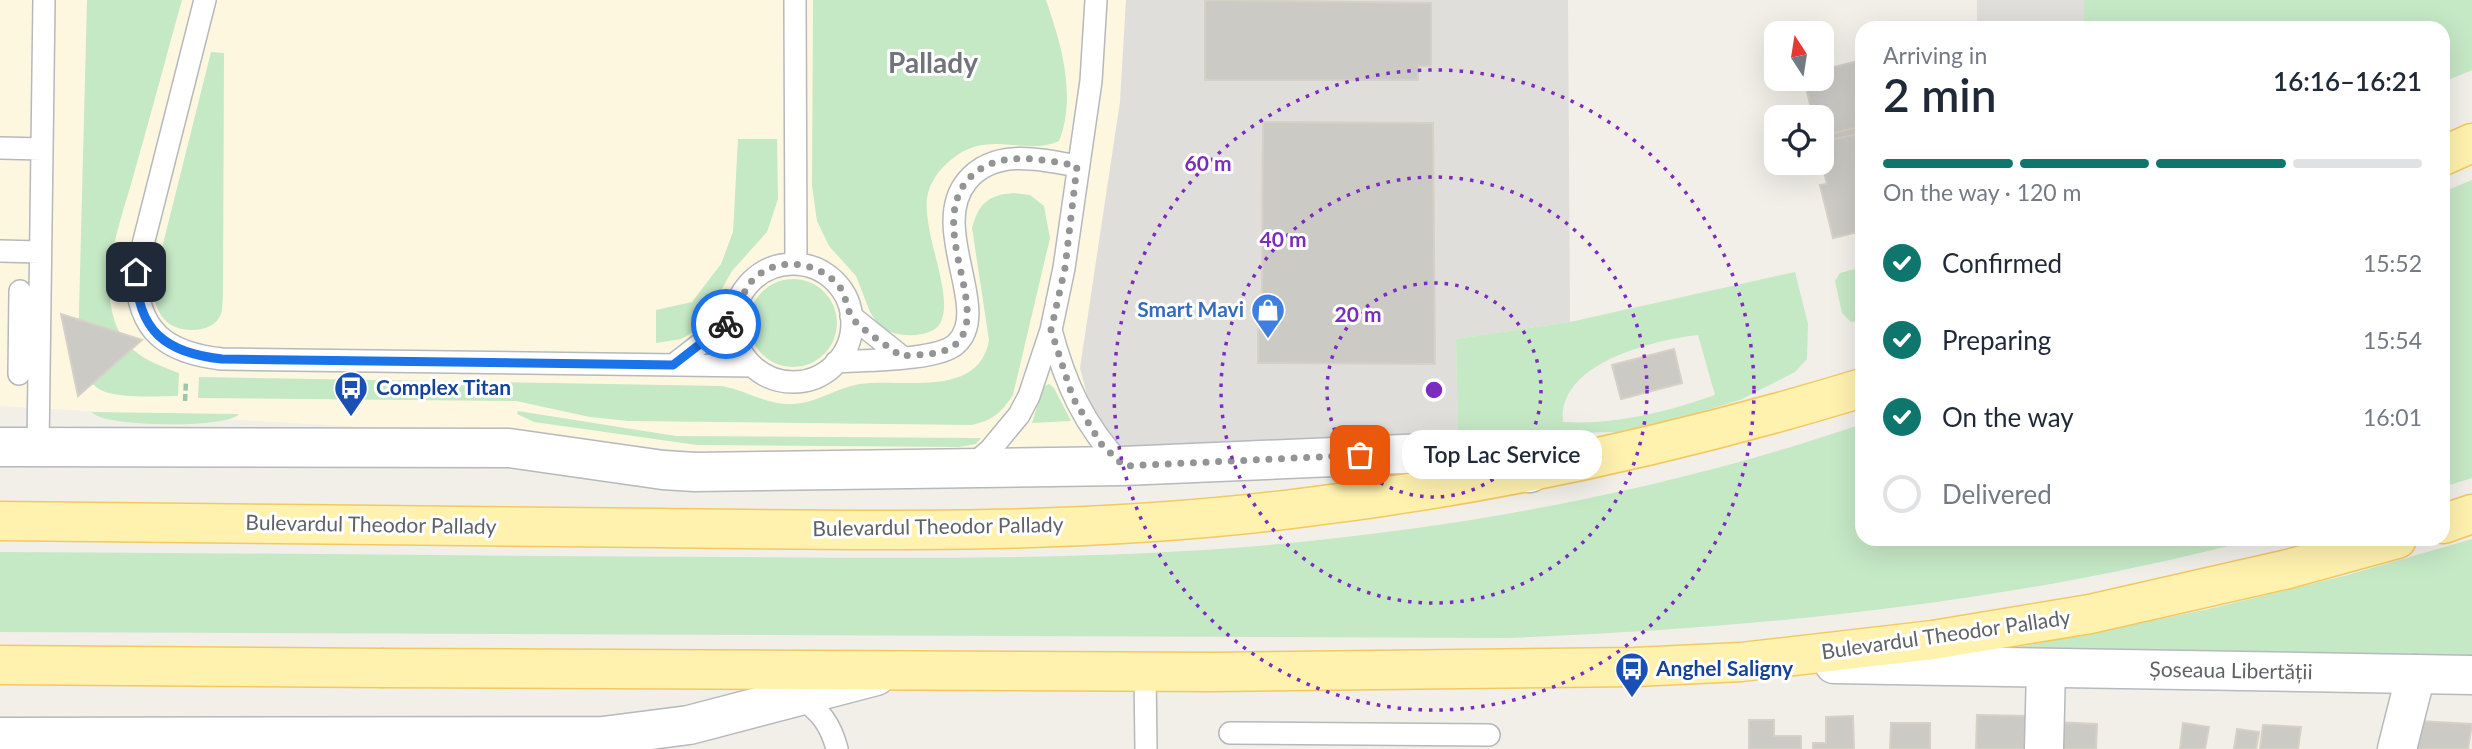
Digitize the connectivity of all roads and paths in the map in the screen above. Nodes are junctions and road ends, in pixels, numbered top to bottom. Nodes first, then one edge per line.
1 (44, 0) edge
2 (205, 0) edge
3 (795, 0) edge
4 (1096, 0) edge
5 (2472, 143) edge
6 (0, 148) edge
7 (42, 149) junction
8 (2450, 153) edge
9 (1077, 166) junction
10 (0, 251) edge
11 (40, 252) junction
12 (796, 264) junction
13 (20, 290) edge
14 (851, 316) junction
15 (734, 318) junction
16 (1051, 330) junction
17 (901, 356) junction
18 (836, 362) junction
19 (673, 365) junction
20 (753, 366) junction
21 (19, 374) edge
22 (1855, 390) edge
23 (0, 447) edge
24 (38, 447) junction
25 (1124, 466) junction
26 (967, 470) junction
27 (1530, 473) junction
28 (2472, 514) edge
29 (0, 521) edge
30 (2450, 522) edge
31 (2371, 546) edge
32 (1741, 662) junction
33 (0, 665) edge
34 (2046, 668) junction
35 (898, 671) junction
36 (1146, 671) junction
37 (2416, 674) junction
38 (2472, 675) edge
39 (799, 696) junction
40 (1230, 733) dead end
41 (1489, 735) dead end
42 (0, 737) edge
43 (837, 749) edge
44 (1146, 749) edge
45 (2044, 749) edge
46 (2397, 749) edge

1 - 7 lane
2 - 19 lane
3 - 12 lane
4 - 9 lane
5 - 8 main road
6 - 7 lane
7 - 11 lane
9 - 16 lane
9 - 17 lane
10 - 11 lane
11 - 13 lane
12 - 14 lane
12 - 15 lane
13 - 21 lane
14 - 17 lane
14 - 18 lane
15 - 19 lane
15 - 20 lane
16 - 25 lane
16 - 26 lane
17 - 18 lane
18 - 20 lane
19 - 20 lane
21 - 24 lane
22 - 27 main road, Bulevardul Theodor Pallady
23 - 24 street
24 - 26 street
25 - 26 street
25 - 27 street
27 - 29 main road, Bulevardul Theodor Pallady
28 - 30 main road
31 - 32 main road, Bulevardul Theodor Pallady
32 - 34 street, Șoseaua Libertății
32 - 36 main road, Bulevardul Theodor Pallady
33 - 35 main road, Bulevardul Theodor Pallady, bridge
34 - 37 street, Șoseaua Libertății
34 - 45 street
35 - 36 main road, Bulevardul Theodor Pallady
35 - 39 street, Bulevardul Theodor Pallady
36 - 44 lane
37 - 38 street, Șoseaua Libertății
37 - 46 street
39 - 42 street, Bulevardul Theodor Pallady
39 - 43 lane
40 - 41 lane

